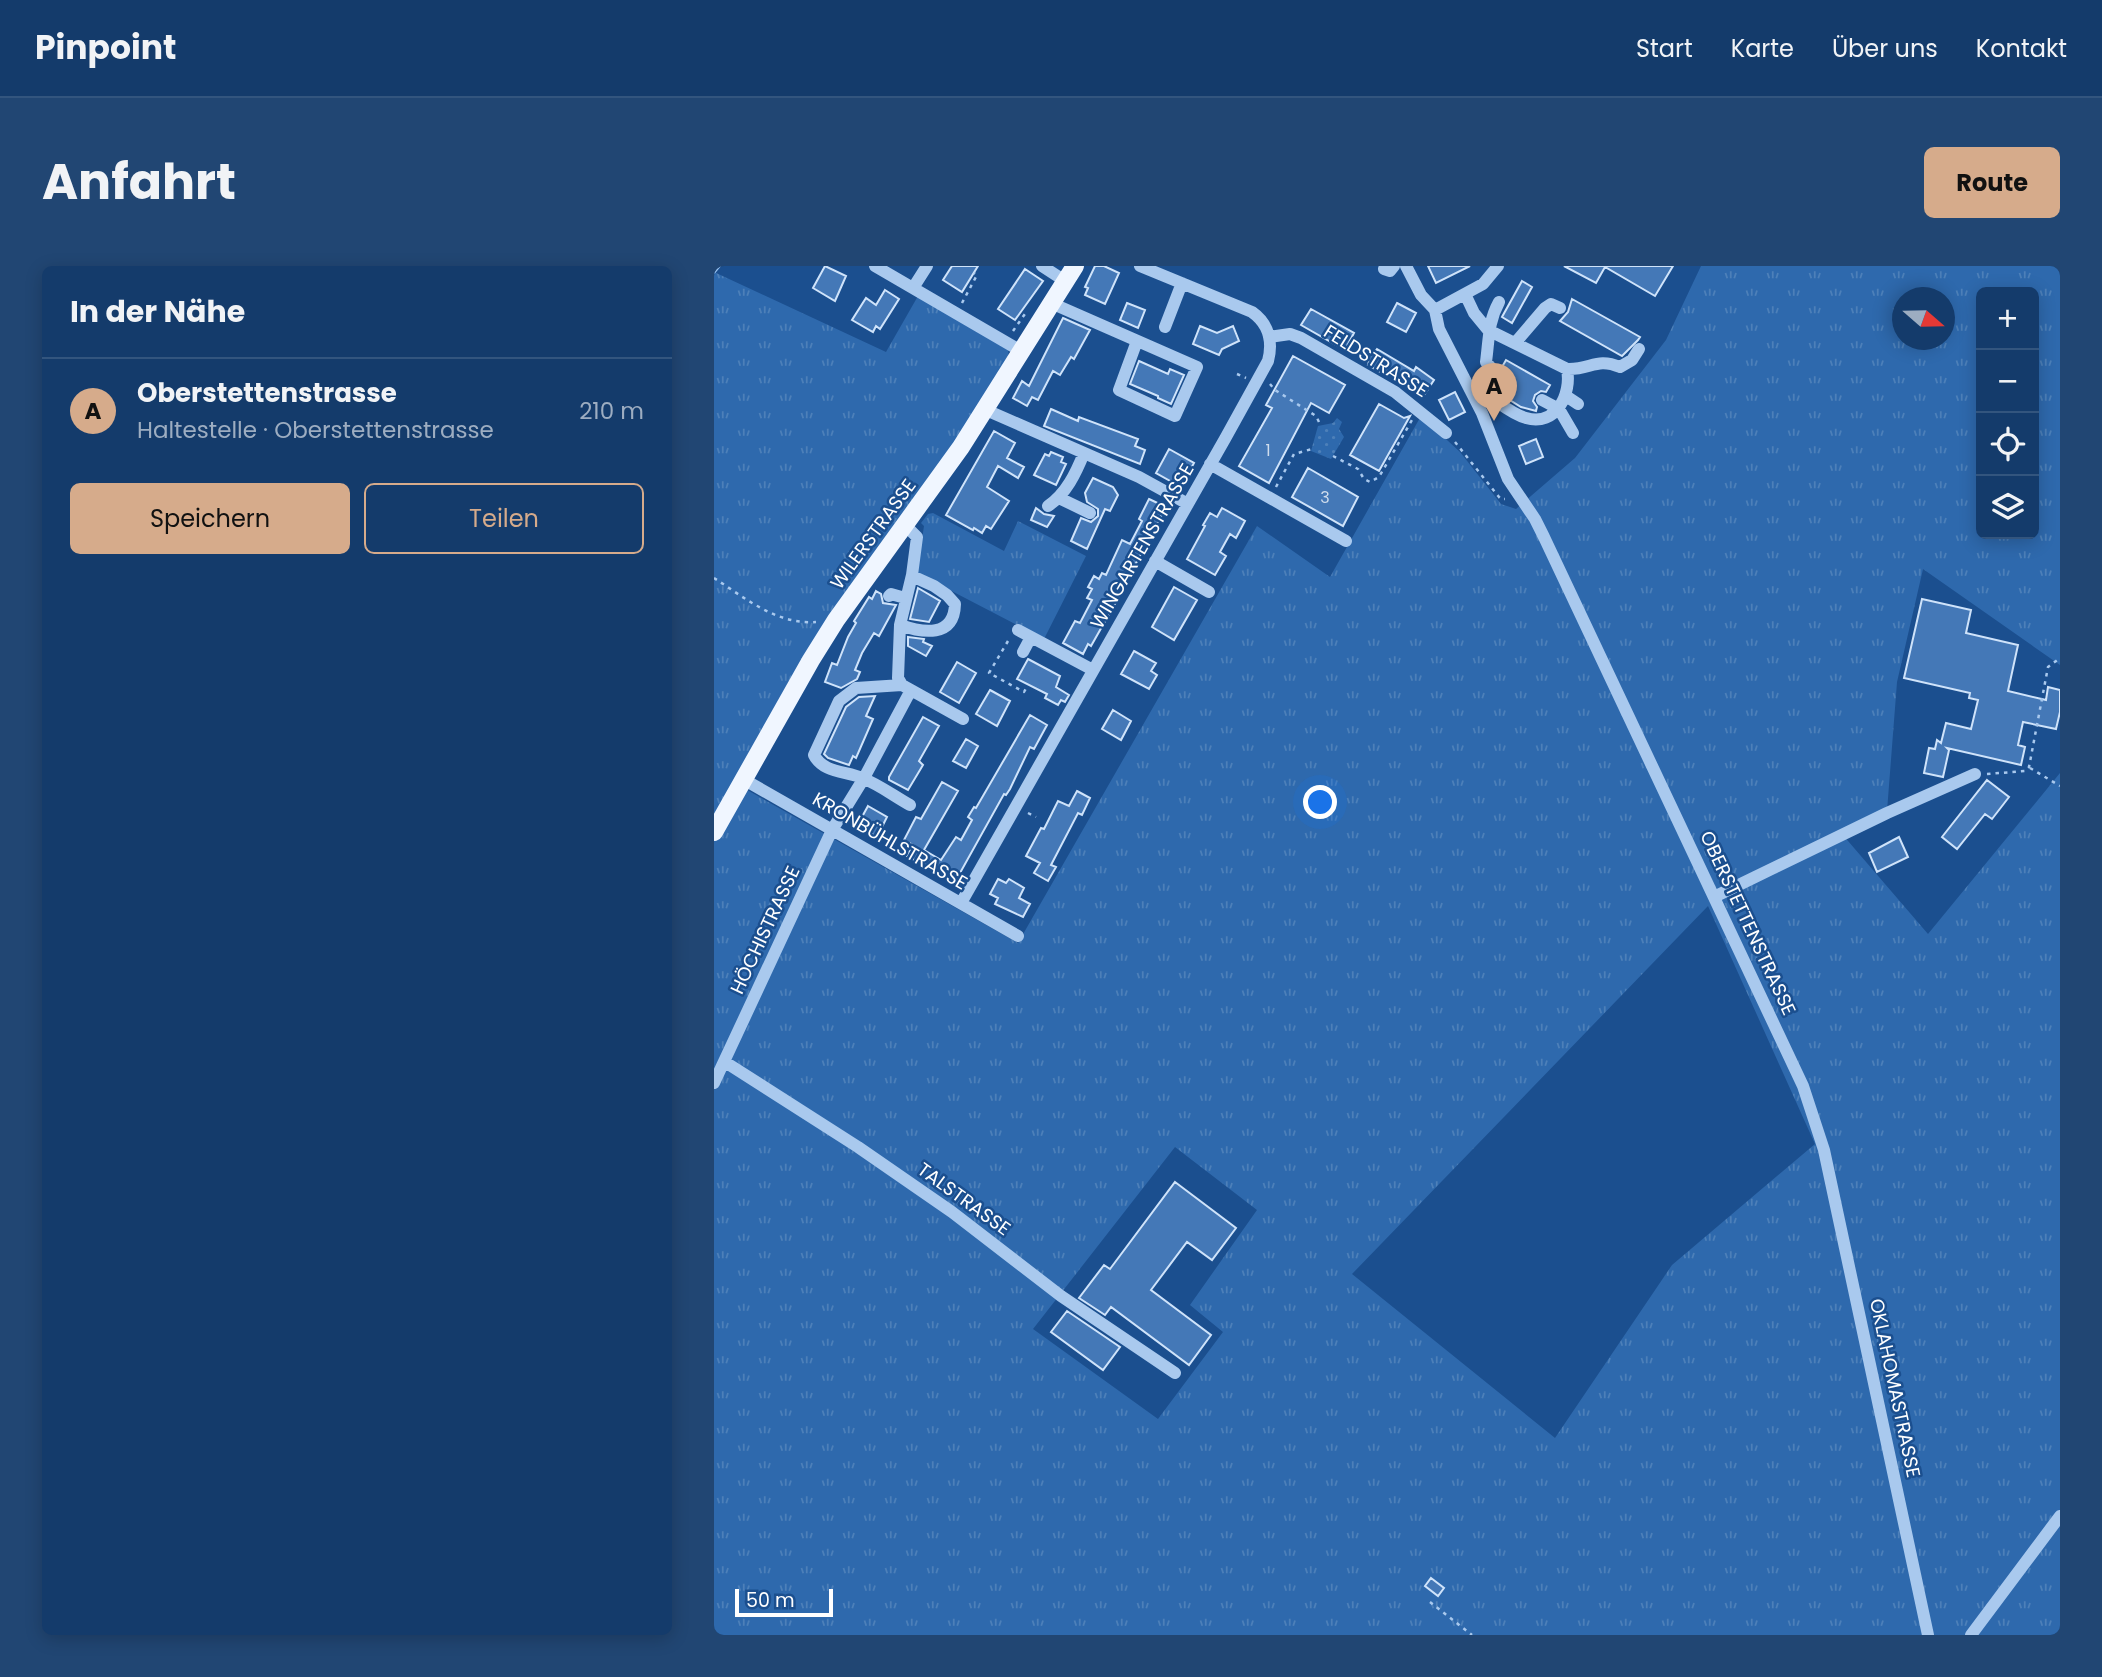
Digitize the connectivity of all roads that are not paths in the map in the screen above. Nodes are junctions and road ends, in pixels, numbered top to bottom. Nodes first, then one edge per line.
1 (875, 266) edge
2 (927, 266) edge
3 (1042, 266) edge
4 (1140, 266) edge
5 (1406, 266) edge
6 (1498, 266) edge
7 (1070, 273) edge
8 (1182, 283) junction
9 (913, 288) junction
10 (1465, 294) junction
11 (1499, 302) dead end
12 (1042, 303) junction
13 (1560, 308) dead end
14 (1435, 310) junction
15 (1165, 327) dead end
16 (1489, 330) junction
17 (1269, 337) junction
18 (1137, 341) junction
19 (1516, 342) junction
20 (1639, 349) dead end
21 (1021, 351) junction
22 (1567, 369) junction
23 (1497, 375) dead end
24 (1566, 396) junction
25 (1493, 399) dead end
26 (1542, 400) dead end
27 (1578, 404) dead end
28 (1559, 409) junction
29 (986, 410) junction
30 (1446, 433) road end
31 (1573, 433) dead end
32 (1084, 453) junction
33 (1210, 464) junction
34 (1188, 504) junction
35 (1090, 513) dead end
36 (905, 526) junction
37 (1346, 541) dead end
38 (1155, 561) junction
39 (912, 576) junction
40 (1209, 592) dead end
41 (889, 596) dead end
42 (905, 598) junction
43 (900, 625) junction
44 (1018, 631) dead end
45 (1031, 638) junction
46 (1023, 652) dead end
47 (1093, 670) junction
48 (904, 685) junction
49 (963, 719) dead end
50 (1975, 775) road end
51 (864, 778) junction
52 (743, 779) junction
53 (910, 805) dead end
54 (832, 830) junction
55 (714, 831) edge
56 (1714, 897) junction
57 (961, 903) junction
58 (1018, 936) dead end
59 (725, 1062) junction
60 (714, 1083) edge
61 (1825, 1150) joint
62 (1175, 1373) dead end
63 (2060, 1516) edge
64 (1928, 1635) edge
65 (1971, 1635) edge

1 - 9 street
2 - 9 street
3 - 7 street
4 - 8 street
5 - 14 street, OBERSTETTENSTRASSE
6 - 10 street
7 - 12 main road, WILERSTRASSE
8 - 15 street
8 - 17 street
9 - 21 street
10 - 14 street
10 - 16 street
11 - 16 street
12 - 18 street
12 - 21 main road, WILERSTRASSE
13 - 19 street
14 - 56 street, OBERSTETTENSTRASSE
16 - 19 street
16 - 23 street
17 - 30 street, FELDSTRASSE
17 - 33 street, WINGARTENSTRASSE
18 - 18 street
19 - 22 street
20 - 22 street
21 - 29 main road, WILERSTRASSE
22 - 24 street
24 - 27 street
24 - 28 street
25 - 28 street
26 - 28 street
28 - 31 street
29 - 32 street
29 - 36 main road, WILERSTRASSE
32 - 34 street
32 - 35 street
33 - 34 street, WINGARTENSTRASSE
33 - 37 street
34 - 38 street, WINGARTENSTRASSE
36 - 39 street
36 - 52 main road, WILERSTRASSE
38 - 40 street
38 - 47 street, WINGARTENSTRASSE
39 - 42 street
39 - 43 street
41 - 42 street
42 - 43 street
43 - 48 street
44 - 45 street
45 - 46 street
45 - 47 street
47 - 57 street, WINGARTENSTRASSE
48 - 49 street
48 - 51 street, HÖCHISTRASSE
48 - 51 street
50 - 56 street
51 - 53 street
51 - 54 street, HÖCHISTRASSE
52 - 54 street, KRONBÜHLSTRASSE
52 - 55 main road, WILERSTRASSE
54 - 57 street, KRONBÜHLSTRASSE
54 - 59 street, HÖCHISTRASSE
56 - 61 street, OBERSTETTENSTRASSE
57 - 58 street, KRONBÜHLSTRASSE
59 - 60 street, HÖCHISTRASSE
59 - 62 street, TALSTRASSE
61 - 64 street, OKLAHOMASTRASSE
63 - 65 street

